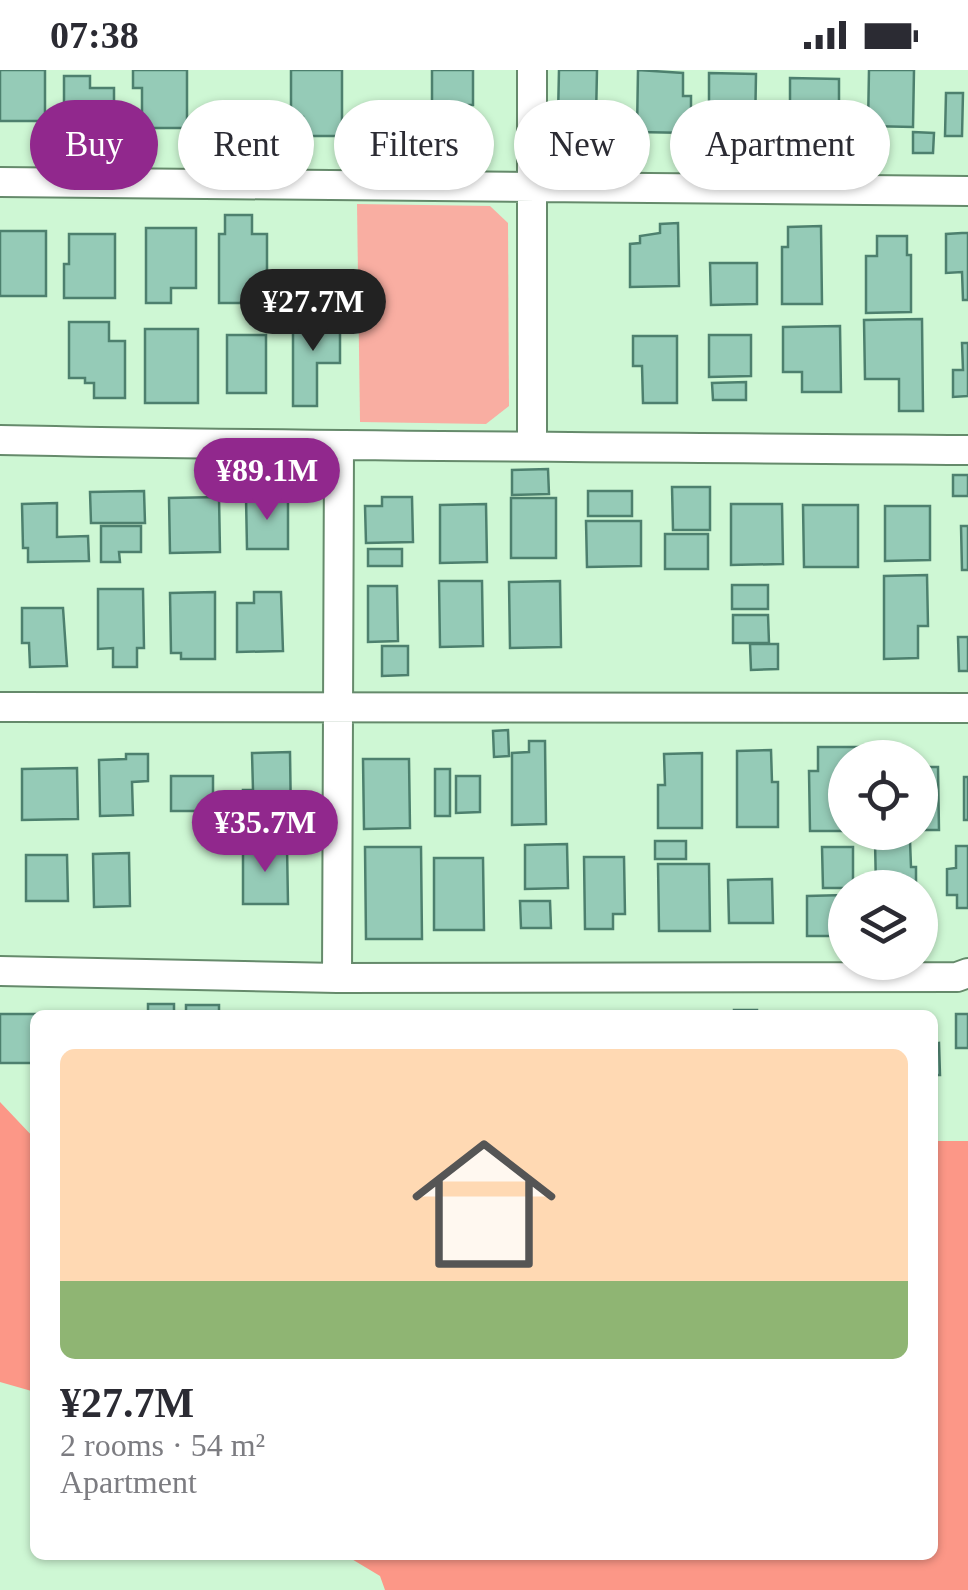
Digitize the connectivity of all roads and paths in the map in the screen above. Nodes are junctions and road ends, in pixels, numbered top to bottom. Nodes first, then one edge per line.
1 (532, 70) edge
2 (531, 100) edge
3 (0, 182) edge
4 (514, 188) edge
5 (650, 189) edge
6 (530, 190) edge
7 (968, 191) edge
8 (0, 440) edge
9 (532, 446) junction
10 (339, 448) junction
11 (968, 450) edge
12 (0, 707) edge
13 (338, 708) junction
14 (968, 708) edge
15 (0, 970) edge
16 (968, 973) edge
17 (337, 978) junction

1 - 2 street
3 - 4 street
5 - 7 street
6 - 9 street
8 - 10 street
9 - 10 street
9 - 11 street
10 - 13 street
12 - 13 street
13 - 14 street
13 - 17 street
15 - 17 street
16 - 17 street

